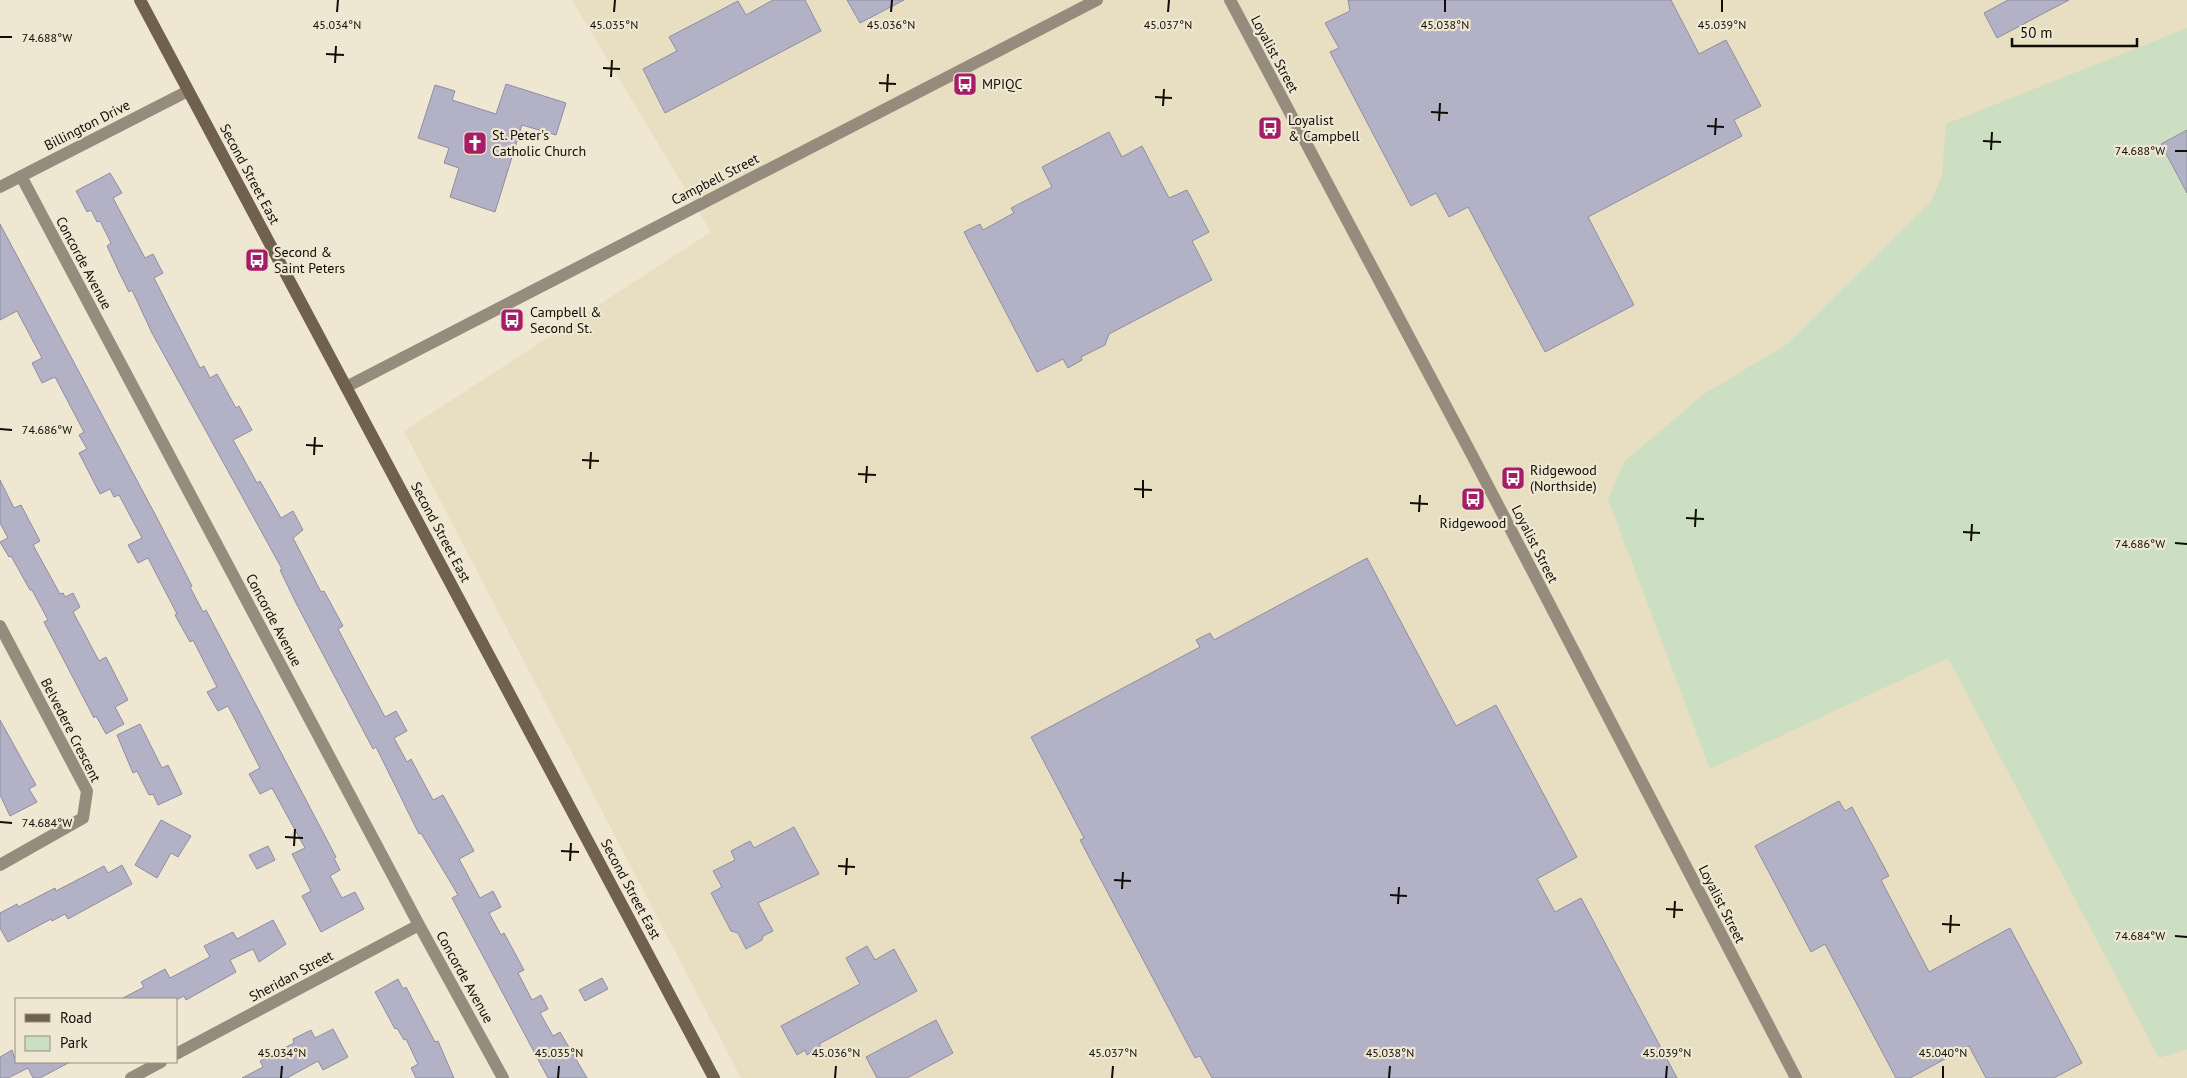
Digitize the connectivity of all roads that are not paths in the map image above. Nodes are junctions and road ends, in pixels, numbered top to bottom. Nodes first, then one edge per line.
1 (140, 0) edge
2 (1097, 0) edge
3 (1230, 0) edge
4 (188, 90) junction
5 (21, 176) junction
6 (0, 187) edge
7 (346, 387) junction
8 (0, 626) edge
9 (0, 865) edge
10 (419, 925) junction
11 (178, 1053) edge
12 (160, 1063) edge
13 (131, 1078) edge
14 (503, 1078) edge
15 (714, 1078) edge
16 (1796, 1078) edge

1 - 4 main road, Second Street East
2 - 7 street, Campbell Street
3 - 16 street, Loyalist Street
4 - 5 street, Billington Drive
4 - 7 main road, Second Street East
5 - 6 street, Billington Drive
5 - 10 street, Concorde Avenue
7 - 15 main road, Second Street East
8 - 9 street, Belvedere Crescent
10 - 11 street, Sheridan Street
10 - 14 street, Concorde Avenue
12 - 13 street

